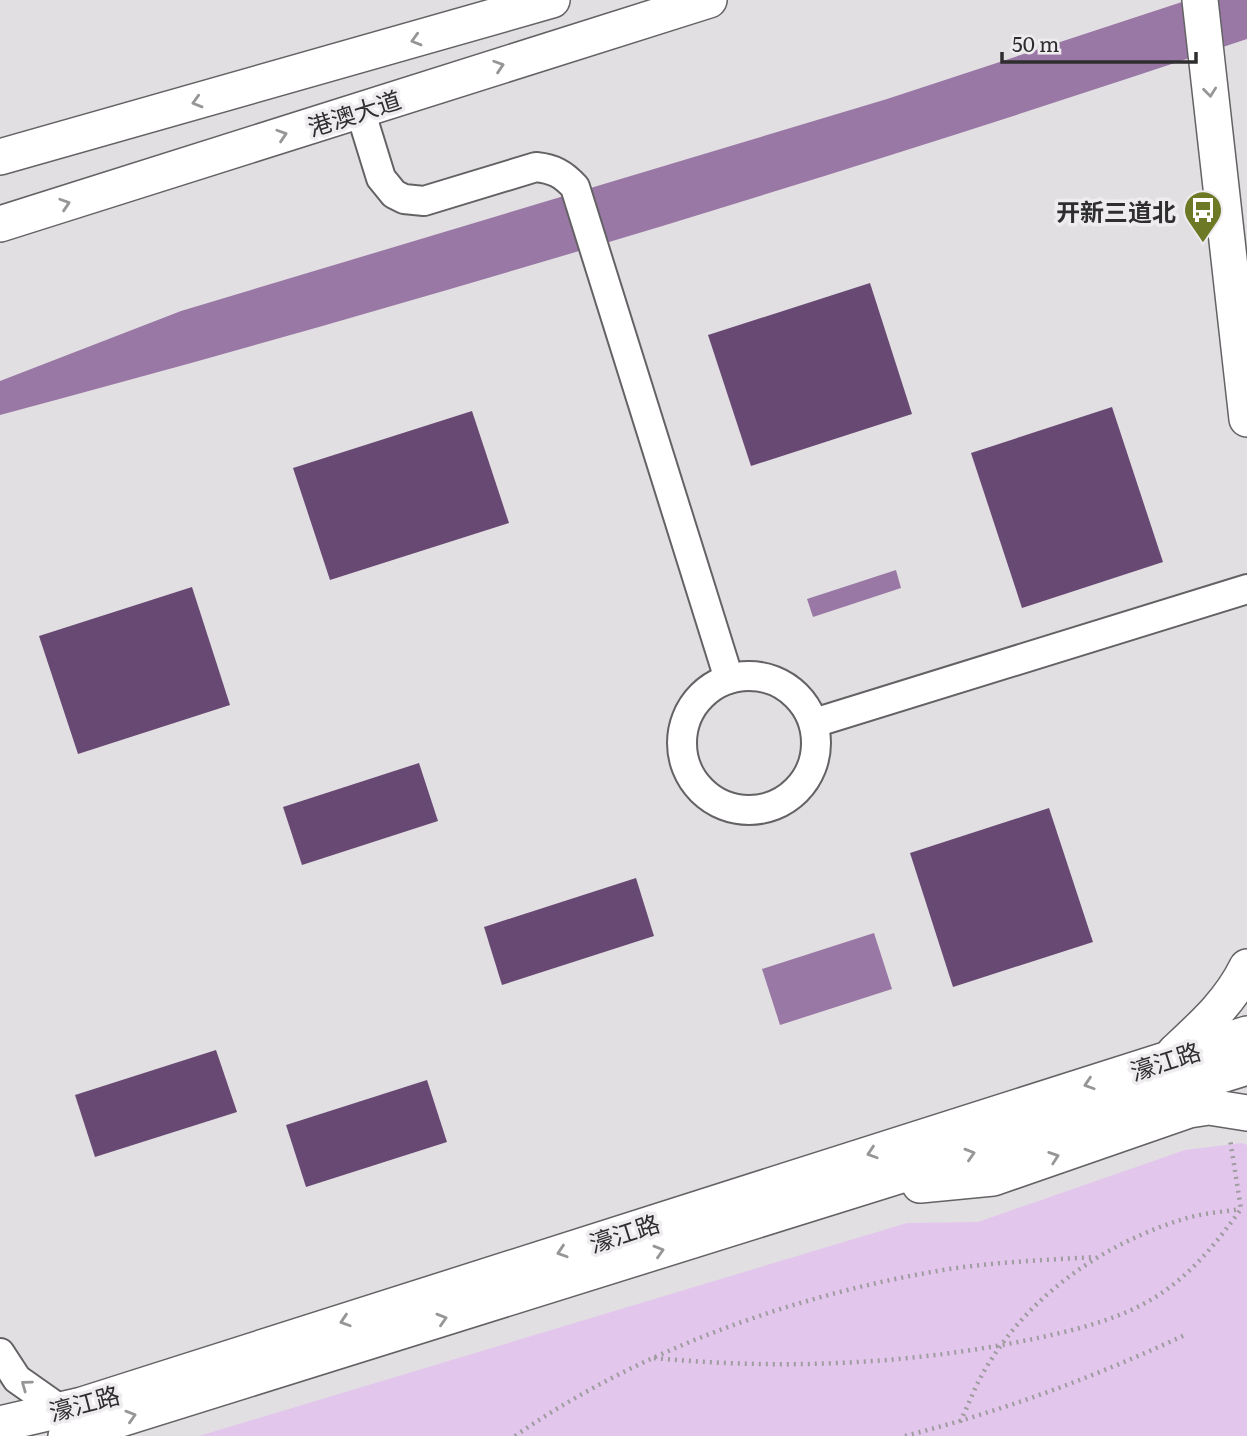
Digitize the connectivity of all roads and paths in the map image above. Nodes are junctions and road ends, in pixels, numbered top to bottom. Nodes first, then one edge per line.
1 (552, 0) edge
2 (709, 0) edge
3 (1200, 0) edge
4 (360, 110) junction
5 (0, 157) edge
6 (0, 224) edge
7 (1247, 419) edge
8 (1247, 589) edge
9 (729, 679) junction
10 (814, 723) junction
11 (1247, 967) edge
12 (1247, 1034) edge
13 (1167, 1059) junction
14 (1247, 1067) edge
15 (1238, 1123) edge
16 (843, 1194) junction
17 (1241, 1209) junction
18 (1096, 1257) junction
19 (1186, 1334) dead end
20 (1003, 1345) junction
21 (0, 1353) edge
22 (654, 1358) junction
23 (960, 1422) junction
24 (64, 1423) edge
25 (0, 1424) edge
26 (515, 1436) edge
27 (905, 1436) edge

1 -> 5 main road, 港澳大道
4 -> 2 main road, 港澳大道
3 -> 7 main road
6 -> 4 main road, 港澳大道
4 - 9 street
8 - 10 street
9 - 10 street
9 - 10 street
11 - 13 main road
12 - 13 main road, 濠江路
13 -> 24 main road, 濠江路
16 -> 14 main road, 濠江路
16 -> 15 main road
15 - 17 path
24 -> 16 main road, 濠江路
17 - 18 path
17 - 20 path
18 - 20 path
18 - 22 path
19 - 23 path
20 - 22 path
20 - 23 path
24 -> 21 street
22 - 26 path
23 - 27 path
24 - 25 main road, 濠江路

